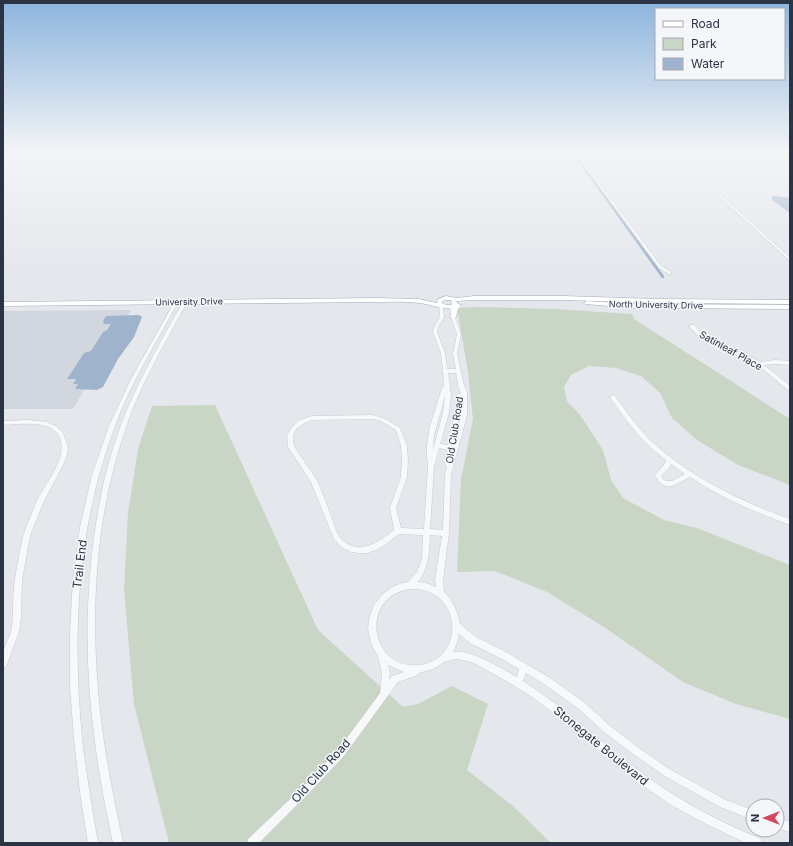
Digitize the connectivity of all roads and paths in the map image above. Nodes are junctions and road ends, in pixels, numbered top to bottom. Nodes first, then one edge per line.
1 (605, 192) edge
2 (716, 192) edge
3 (790, 260) edge
4 (670, 274) dead end
5 (523, 298) junction
6 (481, 299) junction
7 (453, 300) junction
8 (176, 302) junction
9 (185, 302) junction
10 (790, 302) edge
11 (441, 303) junction
12 (461, 303) junction
13 (3, 304) edge
14 (453, 306) junction
15 (790, 307) edge
16 (453, 316) junction
17 (692, 326) dead end
18 (790, 363) edge
19 (760, 364) junction
20 (444, 371) junction
21 (458, 371) junction
22 (445, 385) junction
23 (461, 385) junction
24 (790, 389) edge
25 (613, 397) dead end
26 (3, 423) edge
27 (436, 445) junction
28 (450, 448) junction
29 (669, 459) junction
30 (431, 467) junction
31 (448, 475) junction
32 (690, 475) junction
33 (790, 522) edge
34 (398, 531) junction
35 (428, 532) junction
36 (446, 533) junction
37 (411, 584) junction
38 (440, 594) junction
39 (456, 626) junction
40 (382, 652) junction
41 (444, 658) junction
42 (3, 664) edge
43 (524, 668) junction
44 (419, 670) junction
45 (519, 682) junction
46 (384, 693) junction
47 (745, 812) edge
48 (93, 843) edge
49 (118, 843) edge
50 (252, 843) edge
51 (757, 843) edge

1 - 4 street
2 - 3 street
5 - 6 main road, North University Drive
5 - 10 main road, North University Drive
5 - 15 main road, North University Drive
6 - 7 main road
6 - 12 main road
7 - 11 main road
7 - 14 main road
8 - 9 main road, University Drive
8 - 13 main road, University Drive
8 - 48 street, Trail End
9 - 11 main road, University Drive
9 - 49 street, Trail End
11 - 14 main road
11 - 20 street, Old Club Road
12 - 14 main road
12 - 16 main road
14 - 16 street, Old Club Road
16 - 21 street, Old Club Road
17 - 19 street, Satinleaf Place
18 - 19 street
19 - 24 street, Satinleaf Place
20 - 21 street
20 - 22 street, Old Club Road
21 - 23 street, Old Club Road
22 - 27 street, Old Club Road
22 - 30 street, Old Club Road
23 - 28 street, Old Club Road
23 - 31 street, Old Club Road
25 - 29 street
26 - 42 street
27 - 28 street
27 - 30 street, Old Club Road
28 - 31 street, Old Club Road
29 - 32 street
29 - 32 street
30 - 35 street, Old Club Road
31 - 36 street, Old Club Road
32 - 33 street
34 - 34 street
34 - 35 street
35 - 36 street
35 - 37 street, Old Club Road
36 - 38 street, Old Club Road
37 - 38 street
37 - 40 street
38 - 39 street
39 - 41 street
39 - 43 street, Stonegate Boulevard
40 - 44 street
40 - 46 street, Old Club Road
41 - 44 street
41 - 45 street, Stonegate Boulevard
43 - 45 street
43 - 47 street, Stonegate Boulevard
44 - 46 street, Old Club Road
45 - 51 street, Stonegate Boulevard
46 - 50 street, Old Club Road

